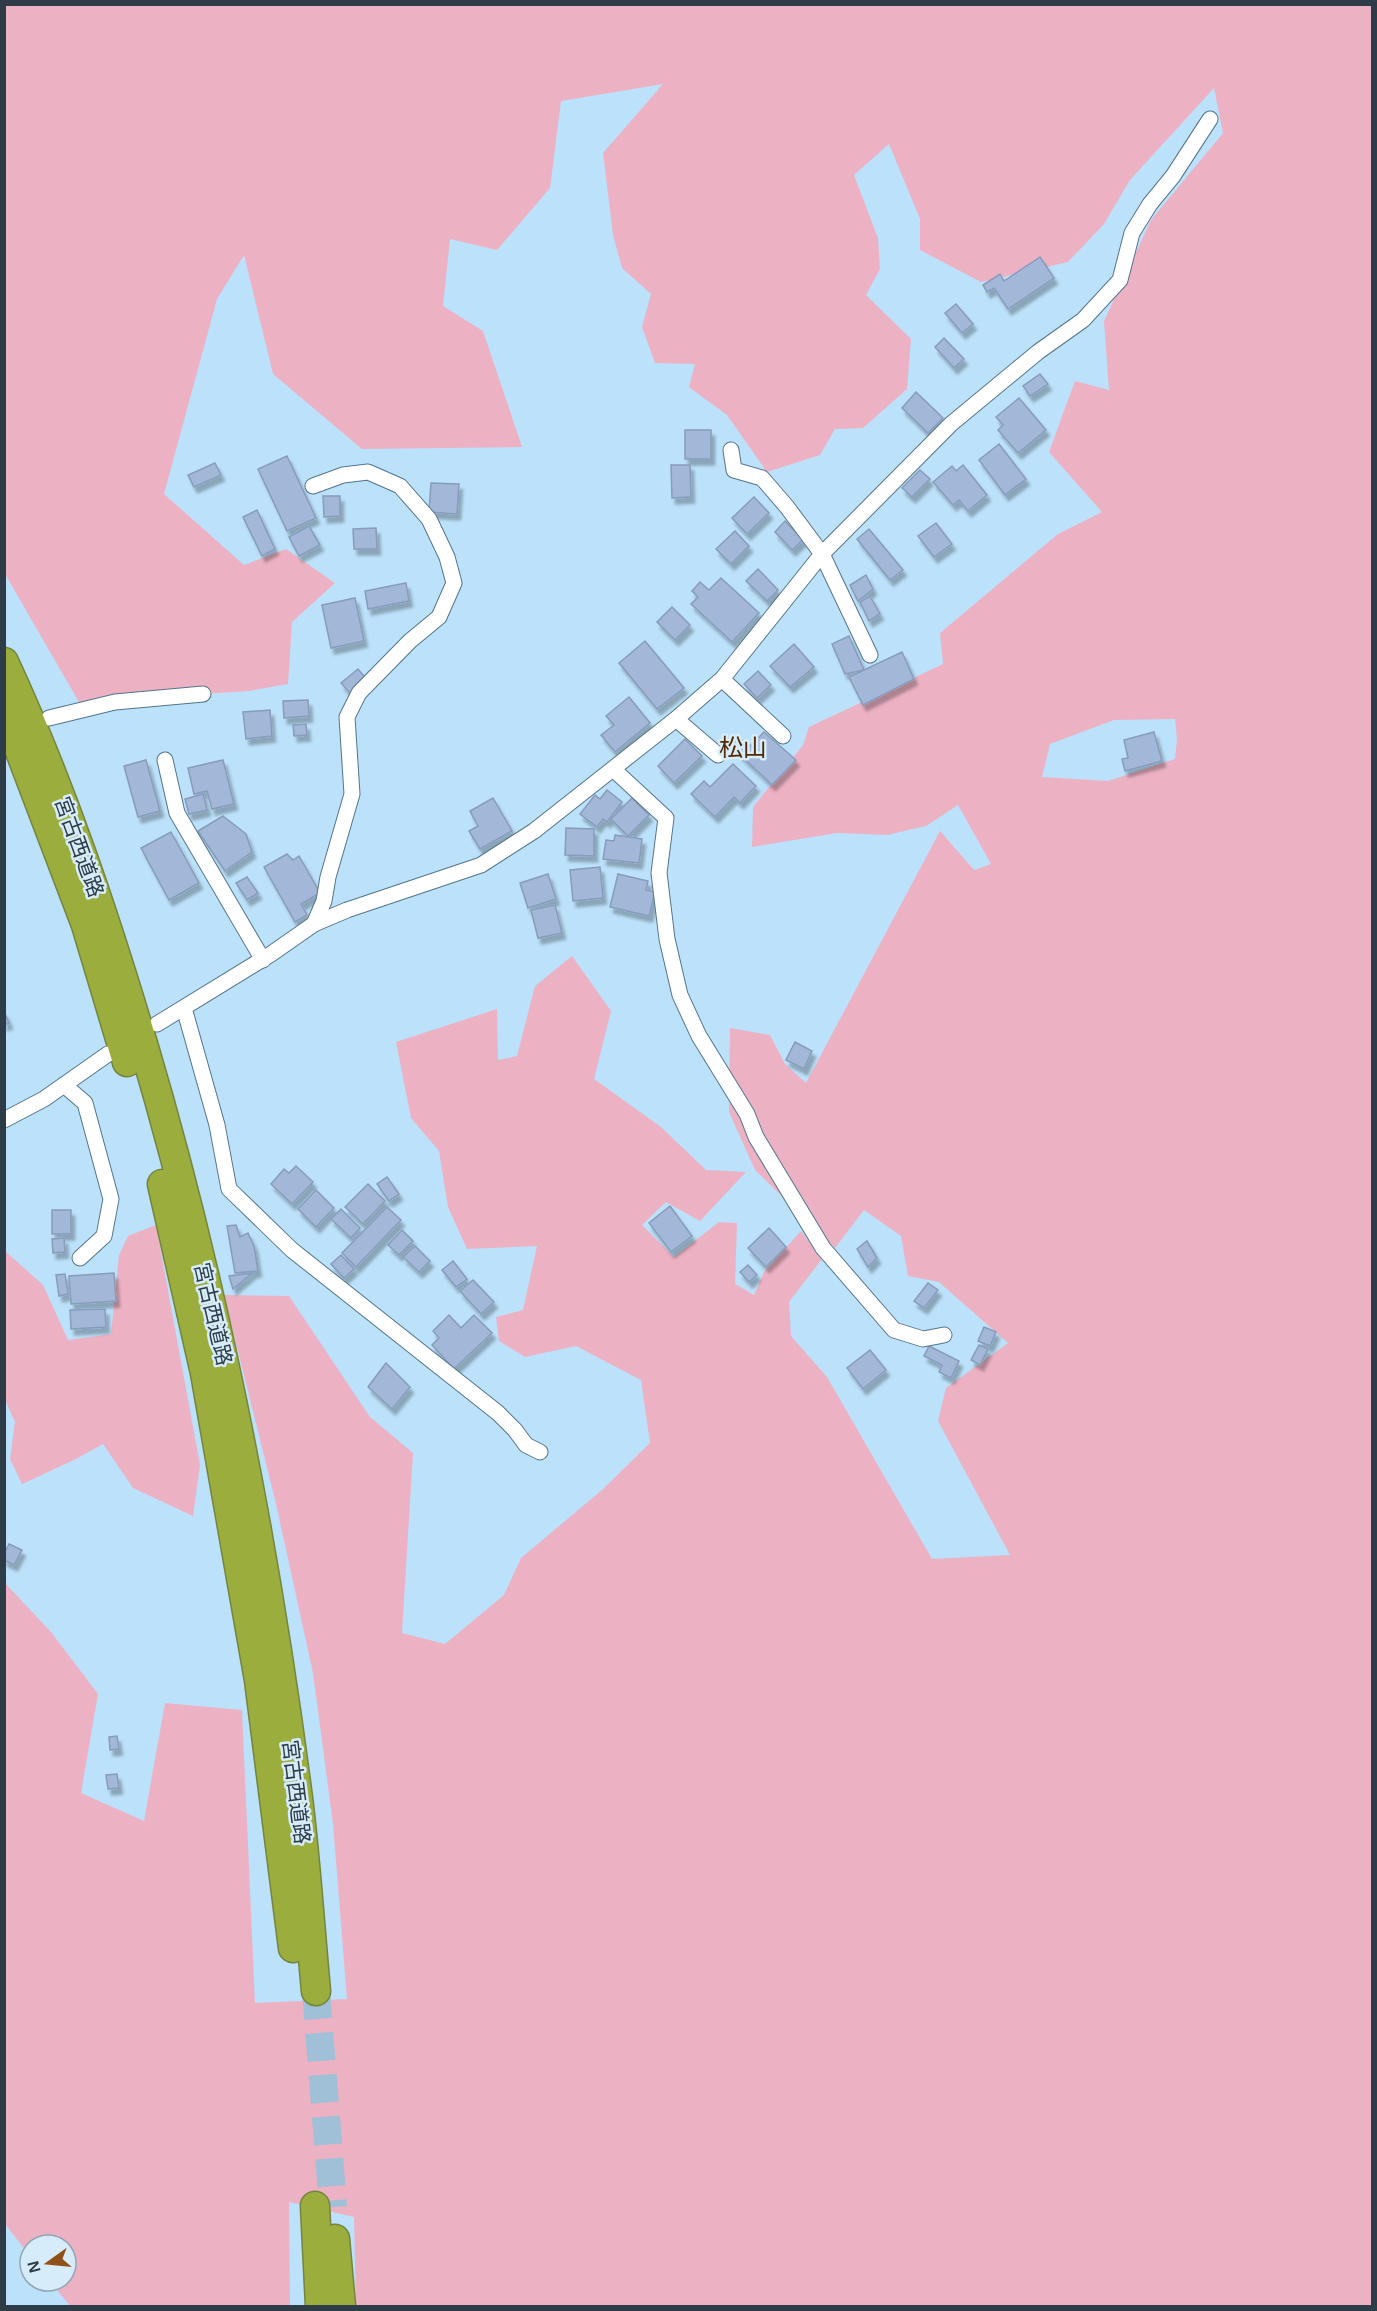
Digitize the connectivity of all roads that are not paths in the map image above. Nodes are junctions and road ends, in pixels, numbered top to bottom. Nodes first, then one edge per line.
1 (1209, 120) dead end
2 (731, 450) dead end
3 (314, 486) dead end
4 (822, 554) junction
5 (870, 655) dead end
6 (4, 662) edge
7 (722, 679) junction
8 (203, 694) dead end
9 (4, 715) edge
10 (49, 718) dead end
11 (676, 719) junction
12 (783, 736) dead end
13 (718, 755) dead end
14 (165, 760) dead end
15 (613, 769) junction
16 (314, 924) junction
17 (262, 960) junction
18 (184, 1008) junction
19 (157, 1024) dead end
20 (108, 1054) dead end
21 (64, 1085) junction
22 (4, 1120) edge
23 (80, 1258) dead end
24 (944, 1335) dead end
25 (540, 1452) dead end
26 (320, 2307) edge
27 (341, 2307) edge

1 - 4 street
2 - 4 street
3 - 16 street
4 - 5 street
4 - 7 street
6 - 9 highway, 宮古西道路
7 - 11 street
7 - 12 street
8 - 10 street
11 - 13 street
11 - 15 street
14 - 17 street
15 - 16 street
15 - 24 street
16 - 17 street
17 - 18 street
18 - 19 street
18 - 25 street
20 - 21 street
21 - 22 street
21 - 23 street
26 - 27 highway

